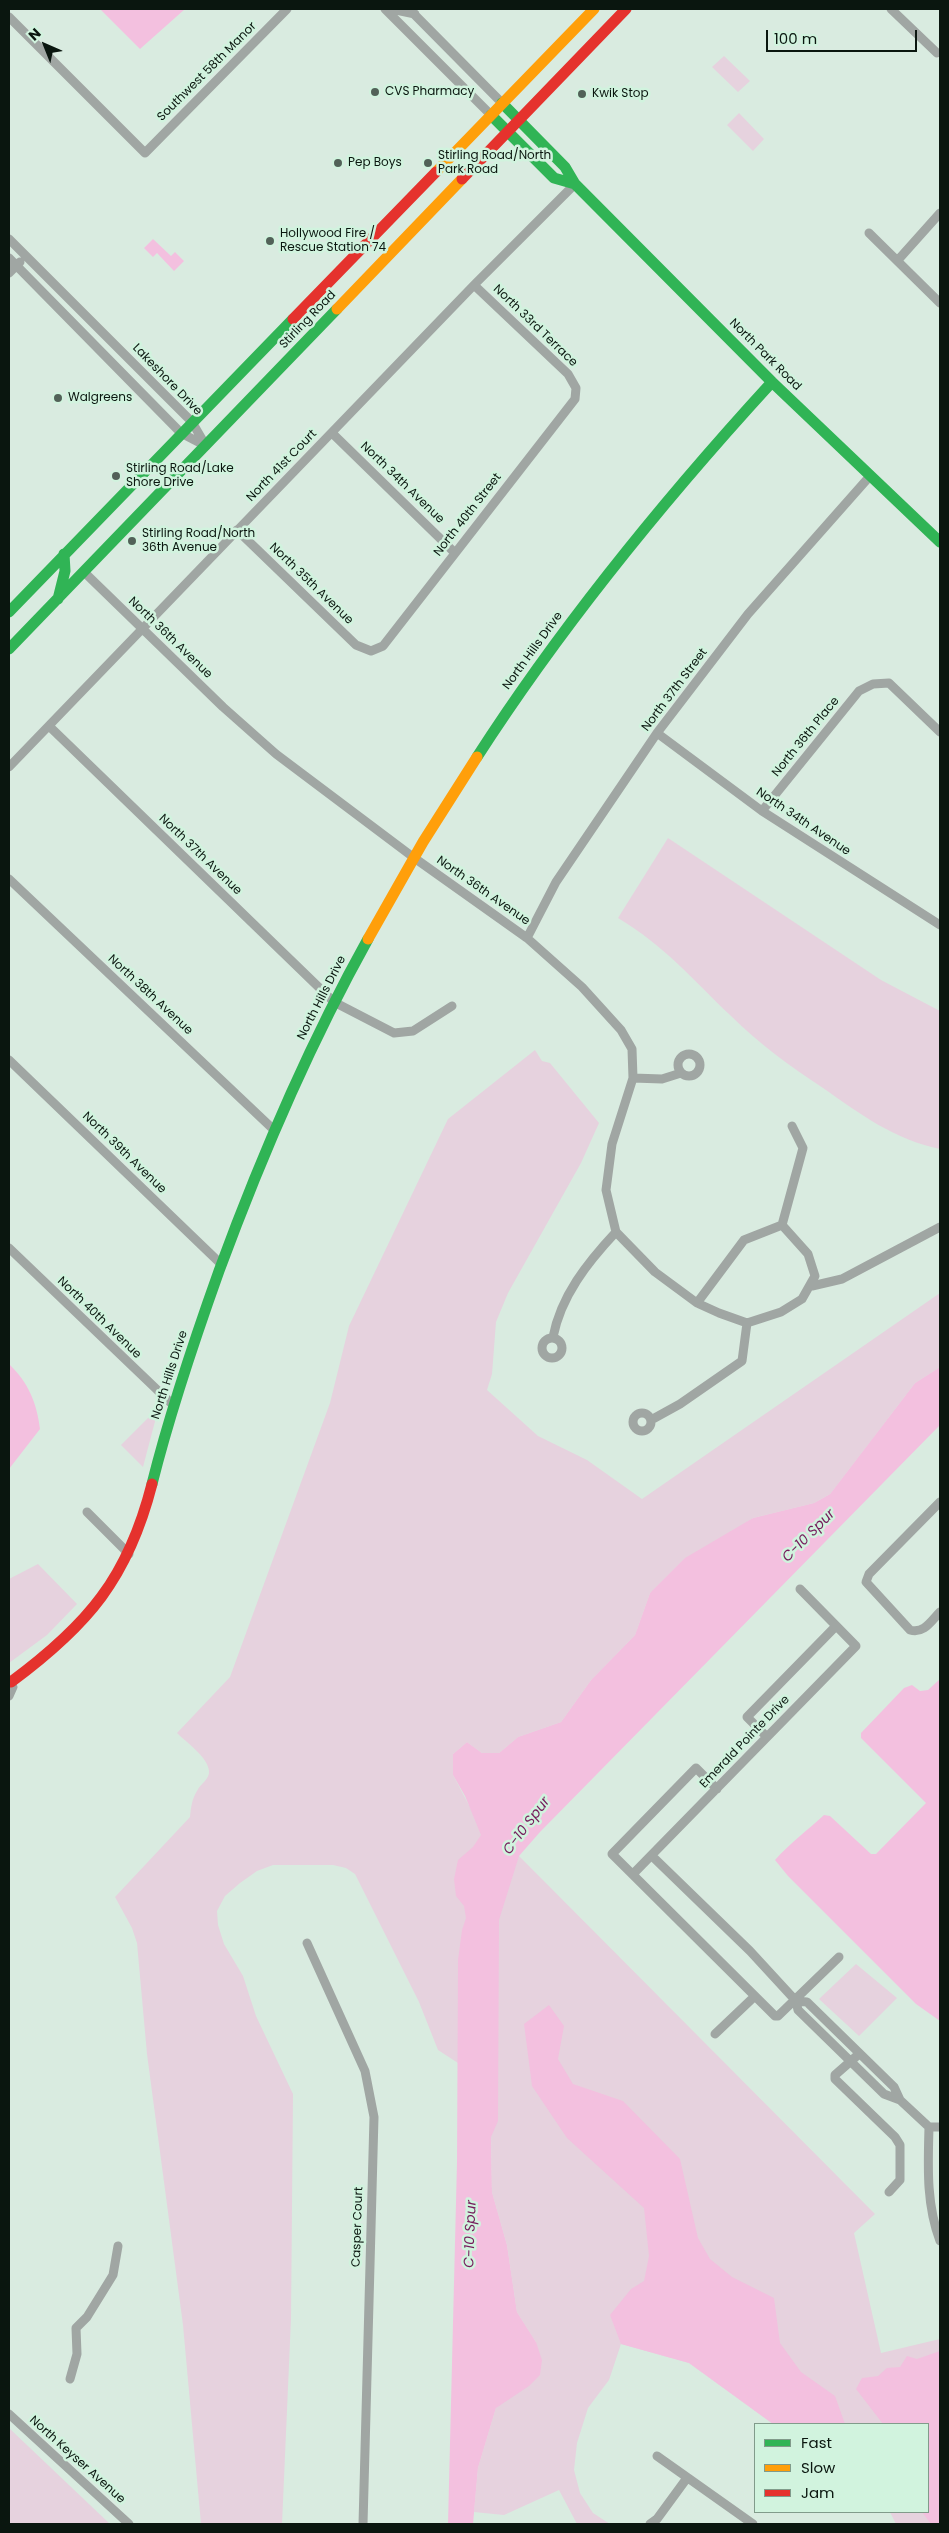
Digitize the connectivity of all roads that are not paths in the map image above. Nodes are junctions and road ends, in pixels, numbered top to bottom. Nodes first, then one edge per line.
1 (287, 9) edge
2 (594, 9) edge
3 (626, 9) edge
4 (892, 9) edge
5 (387, 11) edge
6 (412, 12) edge
7 (9, 16) edge
8 (937, 53) dead end
9 (502, 103) junction
10 (491, 115) junction
11 (518, 120) junction
12 (507, 132) junction
13 (575, 184) junction
14 (940, 213) edge
15 (869, 233) dead end
16 (9, 239) edge
17 (26, 256) junction
18 (9, 258) edge
19 (898, 260) junction
20 (16, 266) junction
21 (9, 273) edge
22 (474, 285) junction
23 (69, 298) junction
24 (940, 303) edge
25 (58, 309) junction
26 (772, 382) junction
27 (576, 388) joint
28 (192, 422) junction
29 (181, 433) junction
30 (332, 433) junction
31 (206, 446) junction
32 (870, 476) junction
33 (238, 530) junction
34 (940, 542) edge
35 (454, 552) junction
36 (64, 554) junction
37 (84, 572) junction
38 (58, 599) junction
39 (9, 612) edge
40 (142, 629) junction
41 (9, 650) edge
42 (372, 651) joint
43 (49, 726) junction
44 (940, 732) edge
45 (657, 733) junction
46 (9, 767) edge
47 (762, 811) junction
48 (413, 857) junction
49 (9, 879) edge
50 (940, 925) edge
51 (527, 938) junction
52 (334, 1002) junction
53 (452, 1006) dead end
54 (9, 1060) edge
55 (682, 1073) dead end
56 (633, 1078) junction
57 (792, 1126) dead end
58 (274, 1130) junction
59 (782, 1225) junction
60 (940, 1227) edge
61 (616, 1232) junction
62 (9, 1248) edge
63 (222, 1264) junction
64 (812, 1286) junction
65 (697, 1302) junction
66 (747, 1323) junction
67 (553, 1338) dead end
68 (173, 1405) junction
69 (651, 1420) dead end
70 (940, 1502) edge
71 (87, 1512) dead end
72 (129, 1554) junction
73 (800, 1590) dead end
74 (940, 1612) edge
75 (836, 1626) junction
76 (10, 1681) edge
77 (9, 1696) edge
78 (767, 1738) junction
79 (717, 1789) junction
80 (652, 1856) junction
81 (633, 1874) junction
82 (307, 1943) dead end
83 (838, 1957) dead end
84 (755, 1996) junction
85 (796, 2001) junction
86 (715, 2034) dead end
87 (859, 2054) junction
88 (851, 2062) junction
89 (900, 2100) junction
90 (929, 2127) junction
91 (940, 2127) edge
92 (889, 2192) dead end
93 (940, 2242) edge
94 (118, 2246) dead end
95 (70, 2379) dead end
96 (9, 2414) edge
97 (656, 2456) dead end
98 (687, 2478) junction
99 (129, 2524) edge
100 (363, 2524) edge
101 (650, 2524) edge
102 (753, 2524) edge

1 - 7 street, Southwest 58th Manor
2 - 9 street, Stirling Road
3 - 11 street, Stirling Road
4 - 8 street
5 - 6 street
5 - 10 street
6 - 9 street
9 - 10 street, Stirling Road
9 - 11 street, North Park Road
10 - 12 street, North Park Road
10 - 28 street, Stirling Road
11 - 12 street, Stirling Road
11 - 13 street, North Park Road
12 - 13 street, North Park Road
12 - 31 street, Stirling Road
13 - 22 street, North 41st Court
13 - 26 street, North Park Road
14 - 19 street
15 - 19 street
16 - 17 street, Lakeshore Drive
17 - 20 street
17 - 23 street, Lakeshore Drive
18 - 20 street
19 - 24 street
20 - 21 street
20 - 25 street
22 - 27 street, North 33rd Terrace
22 - 30 street, North 41st Court
23 - 25 street
23 - 28 street, Lakeshore Drive
25 - 29 street
26 - 32 street, North Park Road
26 - 48 street, North Hills Drive
27 - 35 street, North 40th Street
28 - 29 street, Stirling Road
28 - 31 street, Lakeshore Drive
29 - 31 street
29 - 36 street, Stirling Road
30 - 33 street, North 41st Court
30 - 35 street, North 34th Avenue
31 - 37 street, Stirling Road
32 - 34 street, North Park Road
32 - 45 street, North 37th Street
33 - 40 street, North 41st Court
33 - 42 street, North 35th Avenue
35 - 42 street, North 40th Street
36 - 38 street
36 - 39 street, Stirling Road
37 - 38 street, Stirling Road
37 - 40 street, North 36th Avenue
38 - 41 street, Stirling Road
40 - 43 street, North 41st Court
40 - 48 street, North 36th Avenue
43 - 46 street, North 41st Court
43 - 52 street, North 37th Avenue
44 - 47 street, North 36th Place
45 - 47 street, North 34th Avenue
45 - 51 street, North 37th Street
47 - 50 street, North 34th Avenue
48 - 51 street, North 36th Avenue
48 - 52 street, North Hills Drive
49 - 58 street, North 38th Avenue
51 - 56 street, North 36th Avenue
52 - 53 street, North 37th Avenue
52 - 58 street, North Hills Drive
54 - 63 street, North 39th Avenue
55 - 56 street
56 - 61 street, North 36th Avenue
57 - 59 street
58 - 63 street, North Hills Drive
59 - 64 street
59 - 65 street
60 - 64 street
61 - 65 street
61 - 67 street
62 - 68 street, North 40th Avenue
63 - 68 street, North Hills Drive
64 - 66 street
65 - 66 street
66 - 69 street
68 - 72 street, North Hills Drive
70 - 74 street
71 - 72 street
72 - 76 street, North Hills Drive
73 - 75 street
75 - 78 street
75 - 78 street, Emerald Pointe Drive
76 - 77 street
78 - 79 street, Emerald Pointe Drive
79 - 80 street, Emerald Pointe Drive
79 - 81 street
80 - 81 street, Emerald Pointe Drive
80 - 85 street
81 - 84 street
82 - 100 street, Casper Court
83 - 85 street
84 - 85 street
84 - 86 street
85 - 87 street
85 - 88 street
87 - 88 street
87 - 89 street
88 - 89 street
88 - 92 street
89 - 90 street
90 - 91 street
90 - 93 street
94 - 95 street
96 - 99 street, North Keyser Avenue
97 - 98 street
98 - 101 street
98 - 102 street

